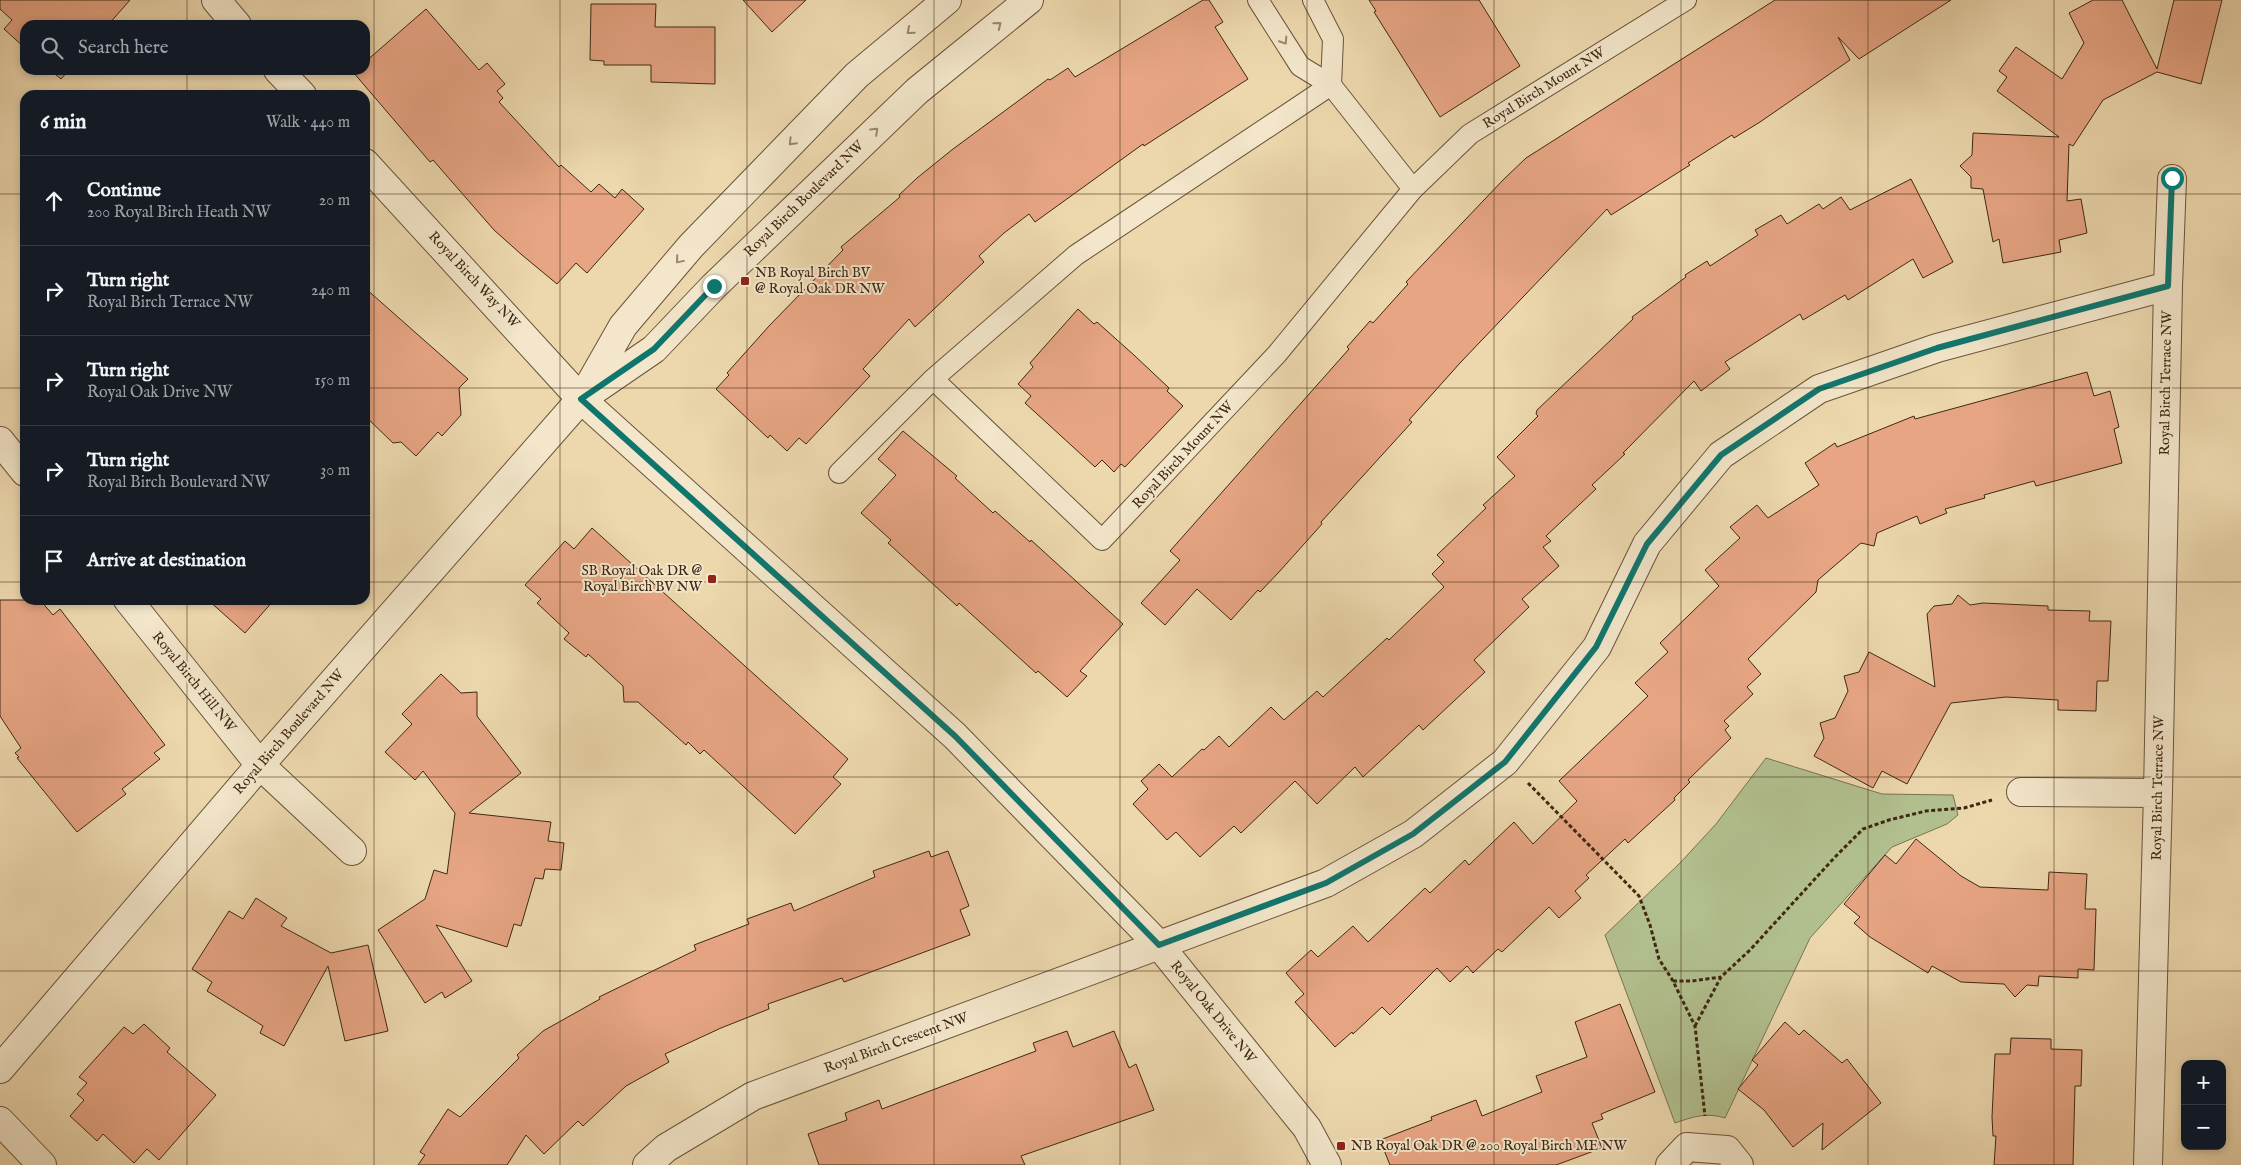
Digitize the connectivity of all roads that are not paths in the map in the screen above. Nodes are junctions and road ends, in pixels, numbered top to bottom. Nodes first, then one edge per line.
1 (216, 0) edge
2 (947, 0) edge
3 (1029, 0) edge
4 (1258, 0) edge
5 (1313, 0) edge
6 (1686, 0) edge
7 (234, 20) edge
8 (283, 75) edge
9 (1331, 85) junction
10 (297, 90) edge
11 (370, 168) edge
12 (2172, 178) dead end
13 (1413, 189) junction
14 (2168, 286) junction
15 (933, 379) junction
16 (581, 399) junction
17 (0, 441) edge
18 (20, 466) edge
19 (840, 473) dead end
20 (132, 605) edge
21 (260, 765) junction
22 (2021, 792) road end
23 (2158, 793) junction
24 (352, 851) dead end
25 (1159, 945) junction
26 (0, 1069) edge
27 (0, 1121) edge
28 (42, 1165) edge
29 (647, 1165) edge
30 (1327, 1165) edge
31 (1670, 1165) edge
32 (1739, 1165) edge
33 (2148, 1165) edge

1 - 7 street
2 -> 16 street, Royal Birch Boulevard NW
16 -> 3 street, Royal Birch Boulevard NW
4 -> 9 lane
5 - 9 lane
6 - 13 lane, Royal Birch Mount NW
8 - 10 street
9 - 13 lane
9 - 15 lane
11 - 16 street, Royal Birch Way NW
12 - 14 street, Royal Birch Terrace NW
13 - 15 lane, Royal Birch Mount NW
14 - 23 street, Royal Birch Terrace NW
14 - 25 street
15 - 19 lane
16 - 21 street, Royal Birch Boulevard NW
16 - 25 street, Royal Oak Drive NW
17 - 18 street
20 - 21 street, Royal Birch Hill NW
21 - 24 street, Royal Birch Hill NW
21 - 26 street, Royal Birch Boulevard NW
22 - 23 street
23 - 33 street, Royal Birch Terrace NW
25 - 29 street, Royal Birch Crescent NW
25 - 30 street, Royal Oak Drive NW
27 - 28 street
31 - 32 street

